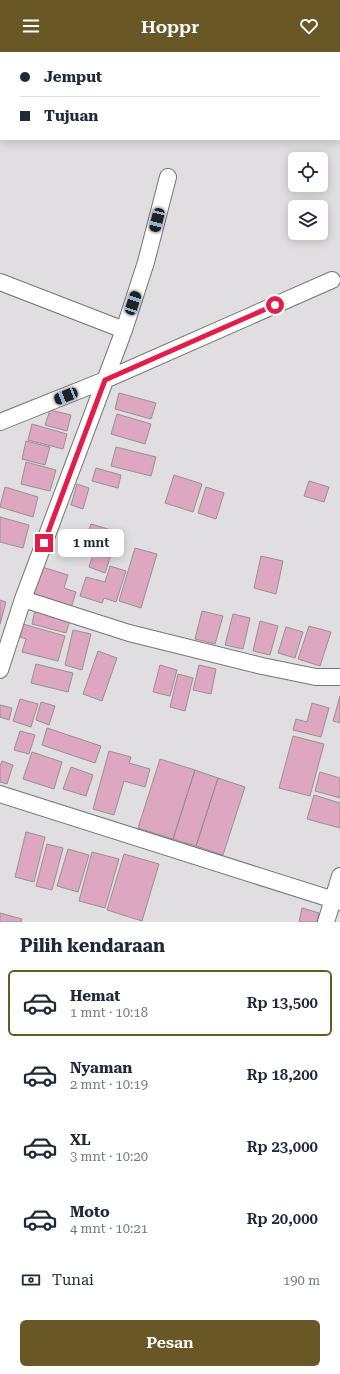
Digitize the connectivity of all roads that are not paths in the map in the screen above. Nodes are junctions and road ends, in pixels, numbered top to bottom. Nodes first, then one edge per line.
1 (168, 177) dead end
2 (332, 280) dead end
3 (0, 282) edge
4 (124, 330) junction
5 (105, 380) junction
6 (0, 422) edge
7 (23, 599) junction
8 (0, 670) edge
9 (340, 677) edge
10 (0, 794) edge
11 (340, 876) edge
12 (336, 901) edge
13 (326, 922) edge

1 - 4 street
2 - 5 street
3 - 4 street
4 - 5 street
5 - 6 street
5 - 7 street
7 - 8 street
7 - 9 street
10 - 12 street
11 - 12 street
12 - 13 street

